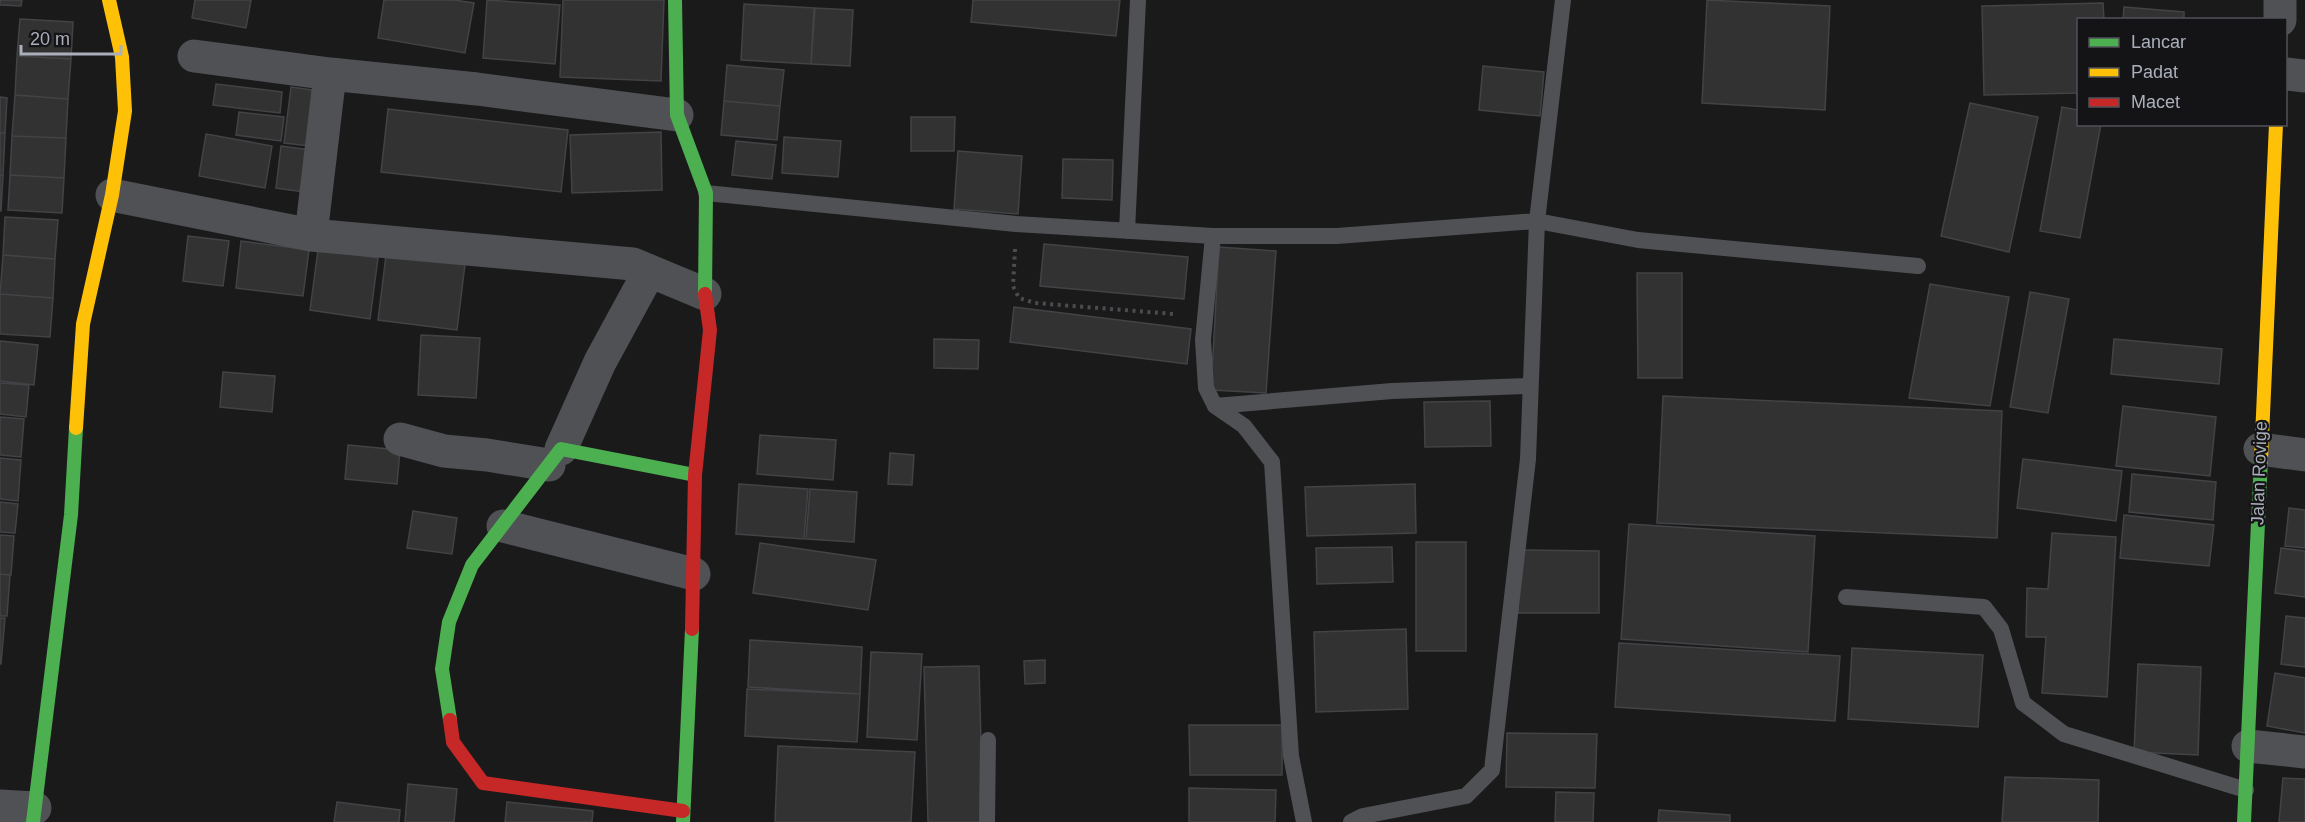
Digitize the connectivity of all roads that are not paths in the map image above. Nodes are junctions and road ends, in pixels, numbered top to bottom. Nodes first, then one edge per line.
1 (109, 0) edge
2 (675, 0) edge
3 (1138, 0) edge
4 (1563, 0) edge
5 (2280, 0) edge
6 (2280, 18) edge
7 (194, 56) dead end
8 (330, 74) junction
9 (2287, 74) edge
10 (2305, 76) edge
11 (677, 115) junction
12 (2276, 126) edge
13 (706, 193) junction
14 (112, 195) junction
15 (1537, 221) junction
16 (1127, 231) junction
17 (311, 235) junction
18 (1213, 236) junction
19 (1918, 266) dead end
20 (648, 272) junction
21 (705, 294) junction
22 (1529, 386) junction
23 (1215, 406) junction
24 (400, 439) dead end
25 (2260, 449) junction
26 (2305, 455) edge
27 (555, 457) junction
28 (695, 475) junction
29 (503, 526) junction
30 (694, 574) junction
31 (1845, 597) dead end
32 (988, 740) dead end
33 (2248, 746) junction
34 (2305, 752) edge
35 (2246, 790) junction
36 (0, 806) edge
37 (34, 815) edge
38 (683, 817) edge
39 (987, 822) edge
40 (1304, 822) edge
41 (1351, 822) edge
42 (2244, 822) edge

1 - 14 street
2 - 11 street
3 - 16 lane
4 - 15 lane
5 - 6 street
7 - 8 street
8 - 11 street
8 - 17 street
9 - 10 street
11 - 13 street
12 - 25 street, Jalan Rovige
13 - 16 lane
13 - 21 street
14 - 17 street
14 - 37 street
15 - 18 lane
15 - 19 lane
15 - 22 lane
16 - 18 lane
17 - 20 street
18 - 23 lane
20 - 21 street
20 - 27 street
21 - 28 street
22 - 23 lane
22 - 41 lane
23 - 40 lane
24 - 27 street
25 - 26 street
25 - 33 street, Jalan Rovige
27 - 28 street
27 - 29 street
28 - 30 street
29 - 30 street
29 - 38 street
30 - 38 street
31 - 35 lane
32 - 39 lane
33 - 34 street
33 - 35 street, Jalan Rovige
35 - 42 street, Jalan Rovige
36 - 37 street

